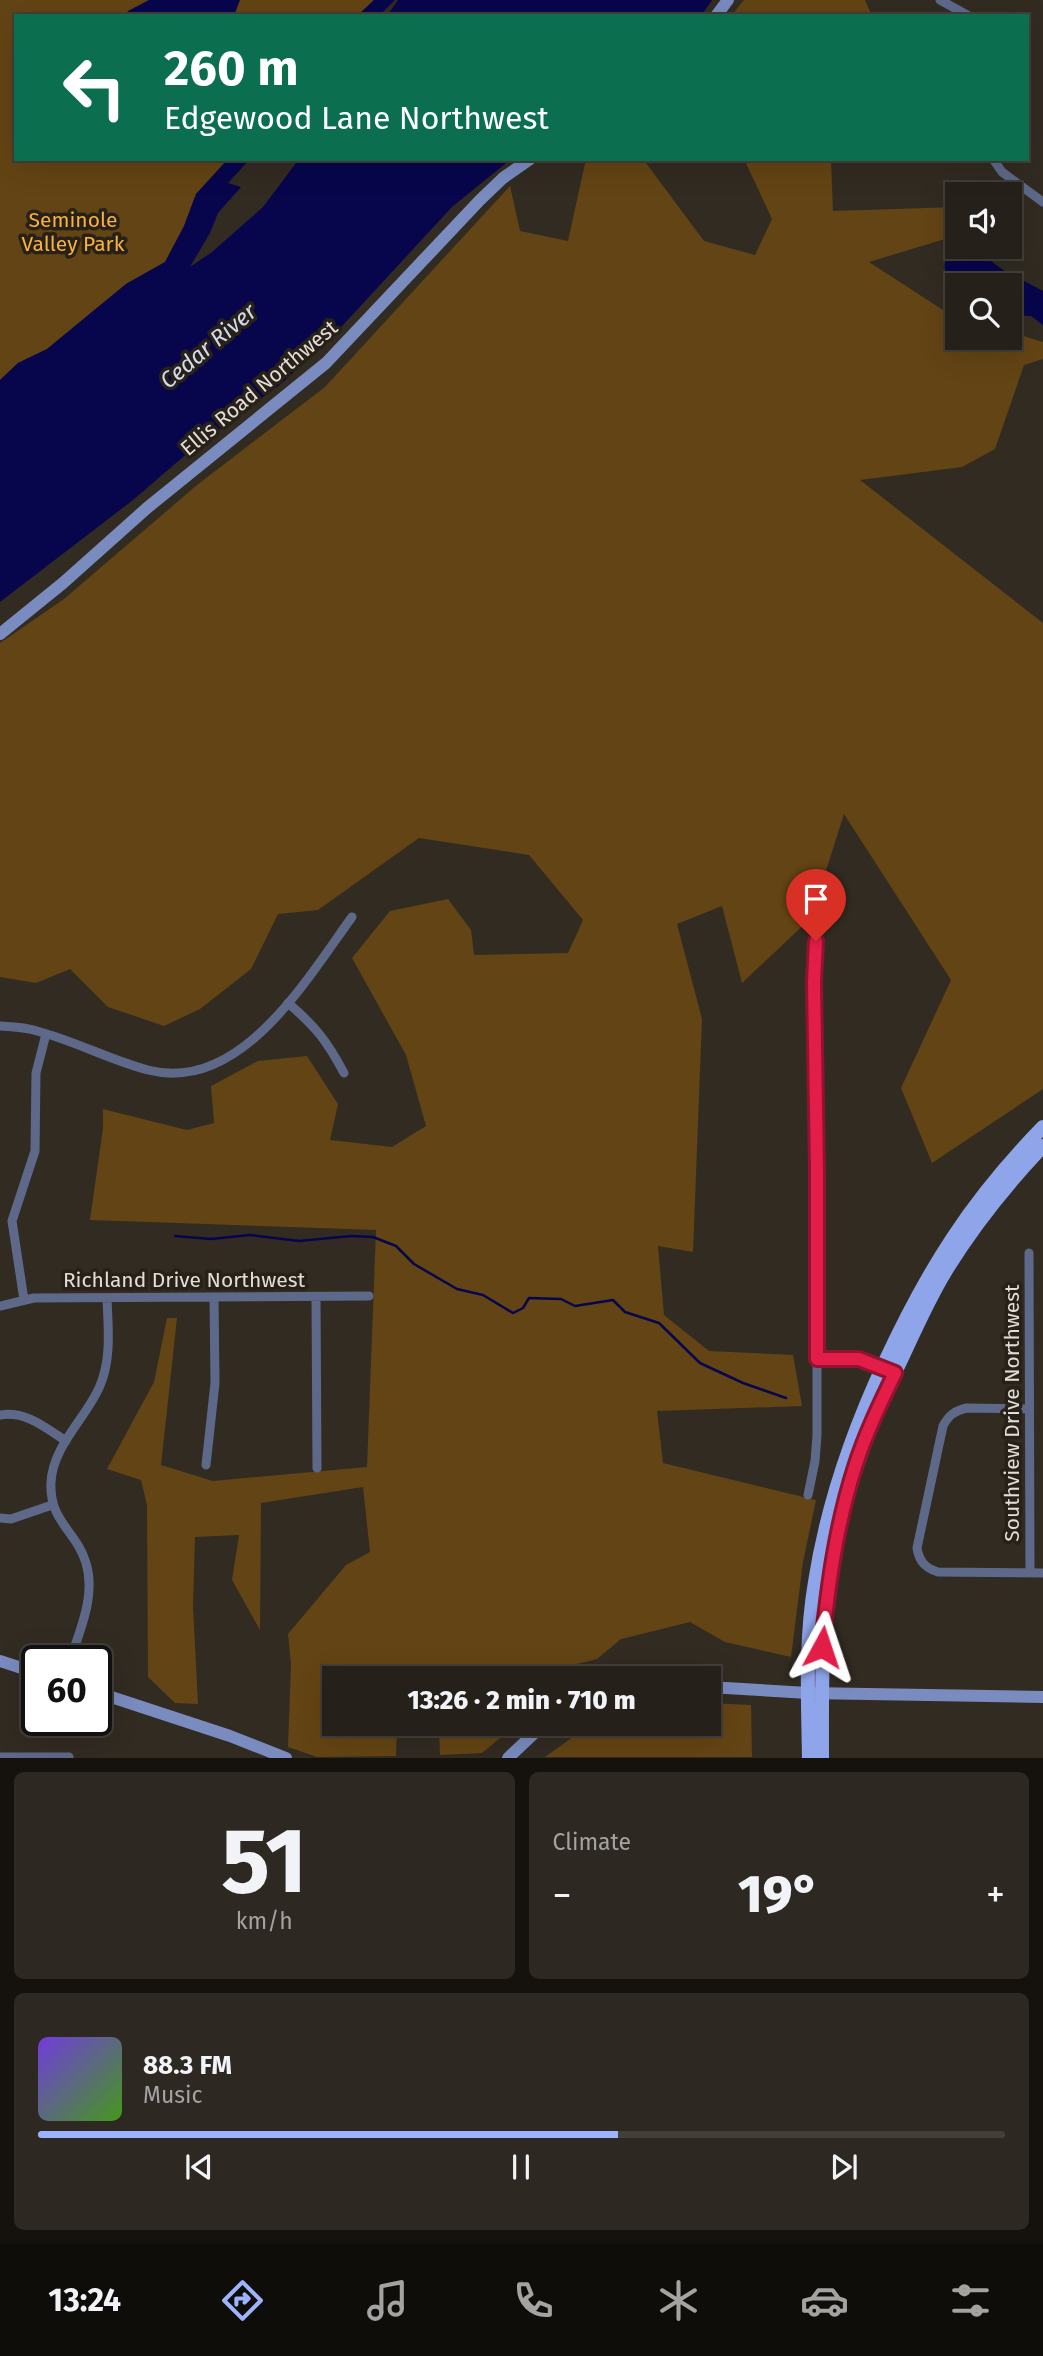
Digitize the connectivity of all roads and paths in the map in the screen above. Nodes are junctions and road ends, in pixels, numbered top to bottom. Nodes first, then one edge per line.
1 (940, 0) edge
2 (965, 14) edge
3 (527, 161) edge
4 (994, 161) edge
5 (1043, 202) edge
6 (0, 634) edge
7 (352, 917) dead end
8 (816, 941) dead end
9 (288, 1003) junction
10 (0, 1026) edge
11 (46, 1034) junction
12 (344, 1073) dead end
13 (1043, 1127) edge
14 (1043, 1146) edge
15 (1028, 1253) dead end
16 (369, 1296) dead end
17 (316, 1297) junction
18 (107, 1298) junction
19 (215, 1298) junction
20 (24, 1300) junction
21 (0, 1306) edge
22 (817, 1359) junction
23 (888, 1371) junction
24 (1030, 1409) junction
25 (0, 1415) edge
26 (66, 1441) junction
27 (206, 1465) dead end
28 (317, 1468) dead end
29 (808, 1495) dead end
30 (52, 1505) junction
31 (0, 1518) edge
32 (1030, 1573) junction
33 (1043, 1573) edge
34 (75, 1645) edge
35 (0, 1661) edge
36 (21, 1667) edge
37 (721, 1688) edge
38 (815, 1693) junction
39 (1043, 1697) edge
40 (112, 1698) edge
41 (531, 1736) edge
42 (0, 1757) edge
43 (69, 1757) edge
44 (286, 1758) edge
45 (508, 1758) edge
46 (809, 1758) edge
47 (822, 1758) edge

1 - 2 street
3 - 6 street, Ellis Road Northwest
4 - 5 street
7 - 9 street
8 - 22 street
9 - 11 street
9 - 12 street
10 - 11 street
11 - 20 street
13 - 23 main road
14 - 23 main road
15 - 24 street, Southview Drive Northwest
16 - 17 street, Richland Drive Northwest
17 - 19 street, Richland Drive Northwest
17 - 28 street
18 - 19 street, Richland Drive Northwest
18 - 20 street, Richland Drive Northwest
18 - 26 street
19 - 27 street
20 - 21 street, Richland Drive Northwest
22 - 23 street
22 - 29 street
23 - 38 main road
24 - 32 street, Southview Drive Northwest
24 - 32 street
25 - 26 street
26 - 30 street
30 - 31 street
30 - 34 street
32 - 33 street
35 - 36 street
37 - 38 street
38 - 39 street
38 - 46 main road
38 - 47 main road
40 - 44 street
41 - 45 street
42 - 43 street

